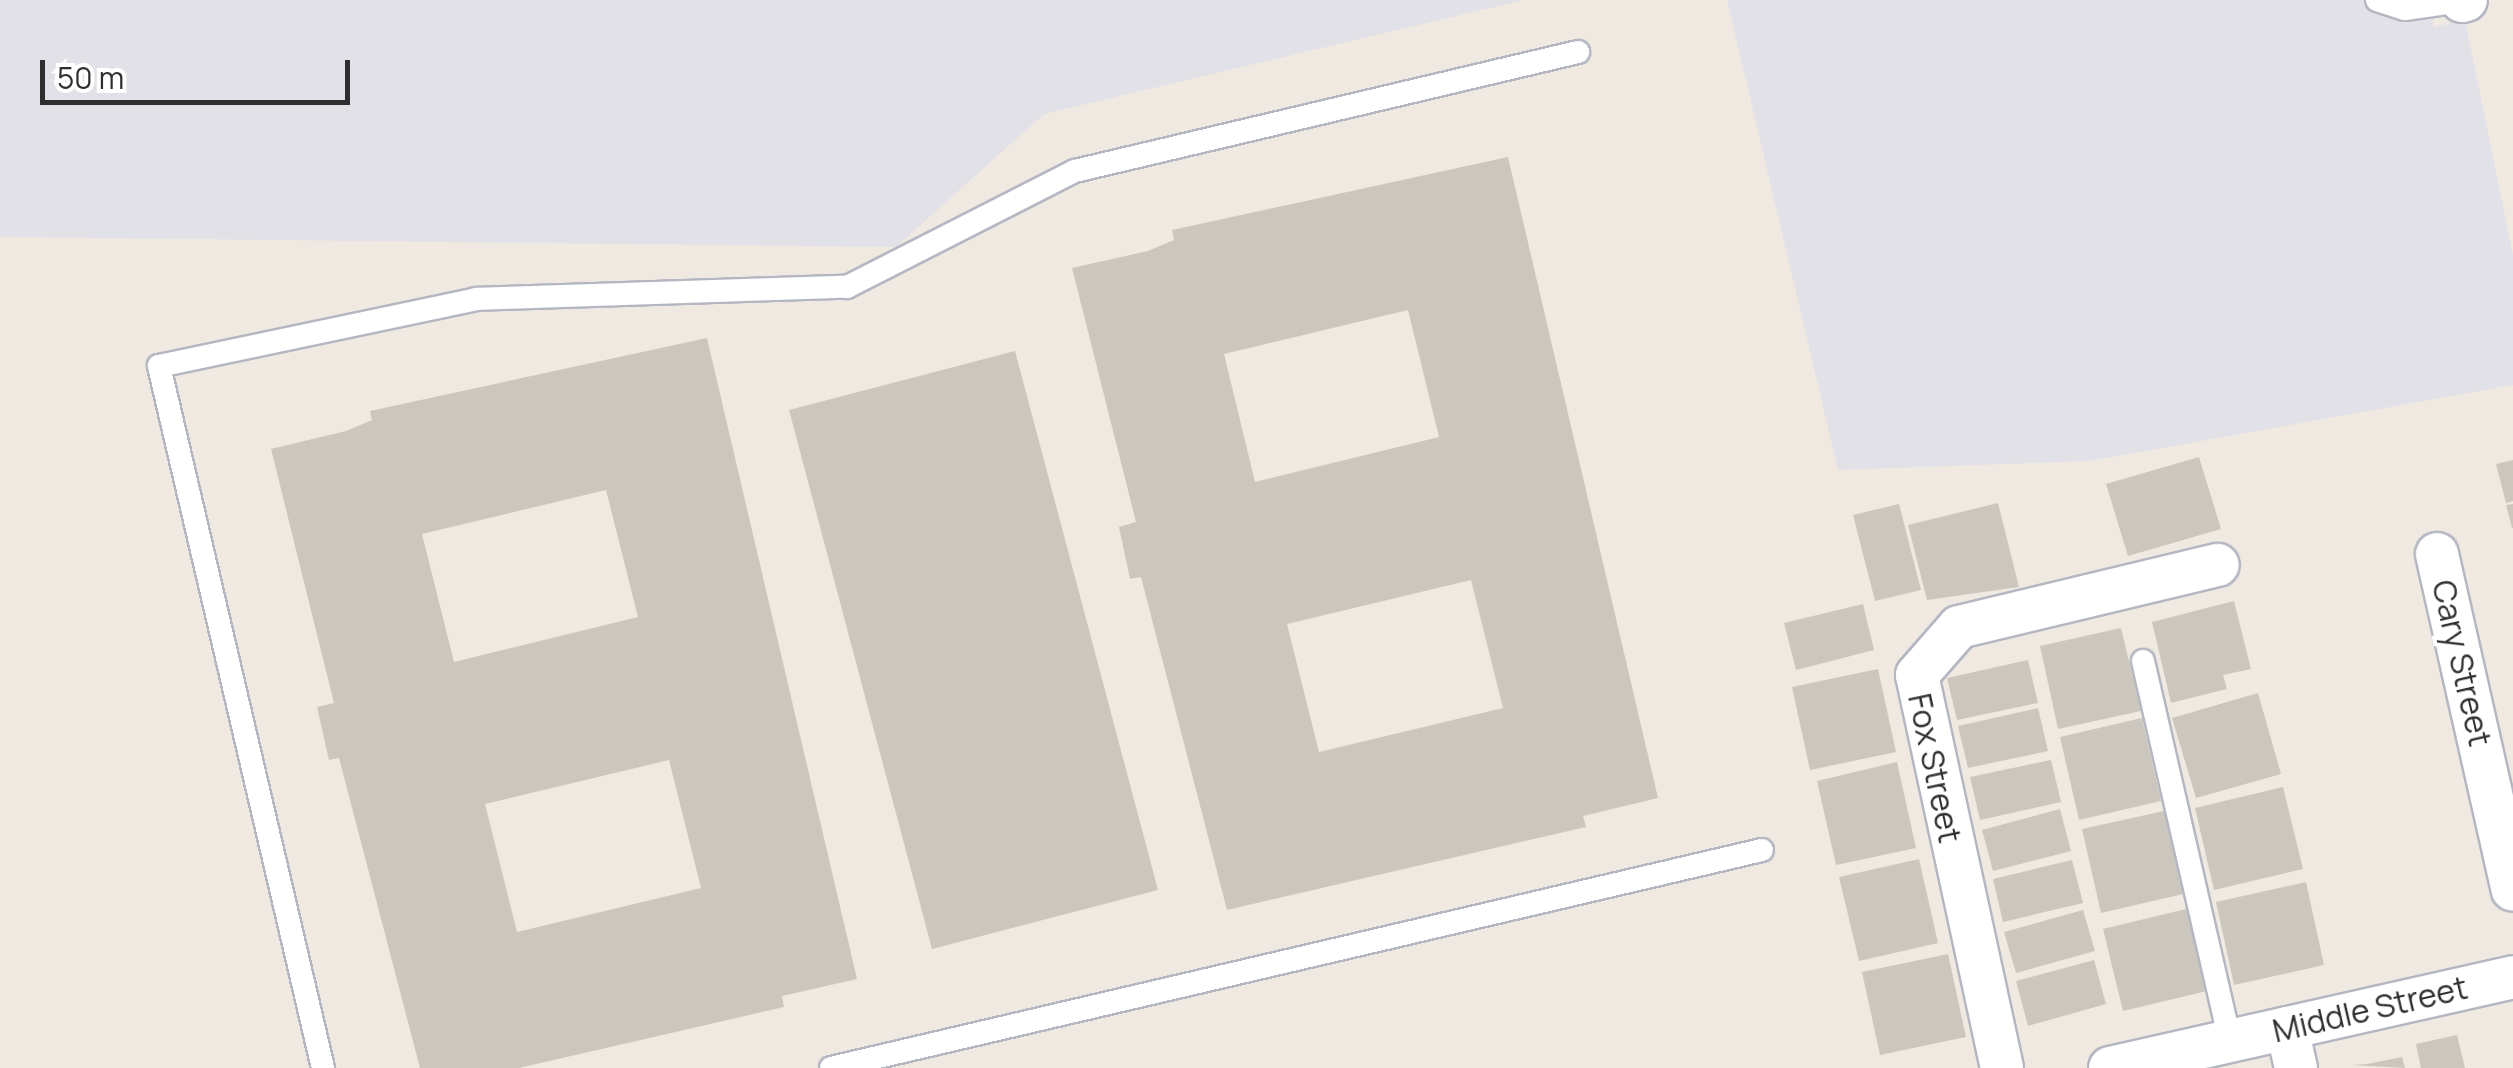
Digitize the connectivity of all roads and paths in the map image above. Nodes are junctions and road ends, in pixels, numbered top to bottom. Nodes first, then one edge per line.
1 (2377, 0) edge
2 (2464, 0) edge
3 (1578, 52) dead end
4 (2437, 554) dead end
5 (2218, 565) dead end
6 (2144, 660) dead end
7 (1762, 850) dead end
8 (2513, 890) edge
9 (2513, 977) edge
10 (2230, 1041) junction
11 (2291, 1048) edge
12 (323, 1068) edge
13 (831, 1068) edge
14 (2002, 1068) edge
15 (2110, 1068) edge

1 - 2 lane
3 - 12 lane
4 - 8 street, Cary Street
5 - 14 street, Fox Street
6 - 10 lane
7 - 13 lane
9 - 11 street, Middle Street
10 - 11 street, Middle Street
10 - 15 street, Middle Street

